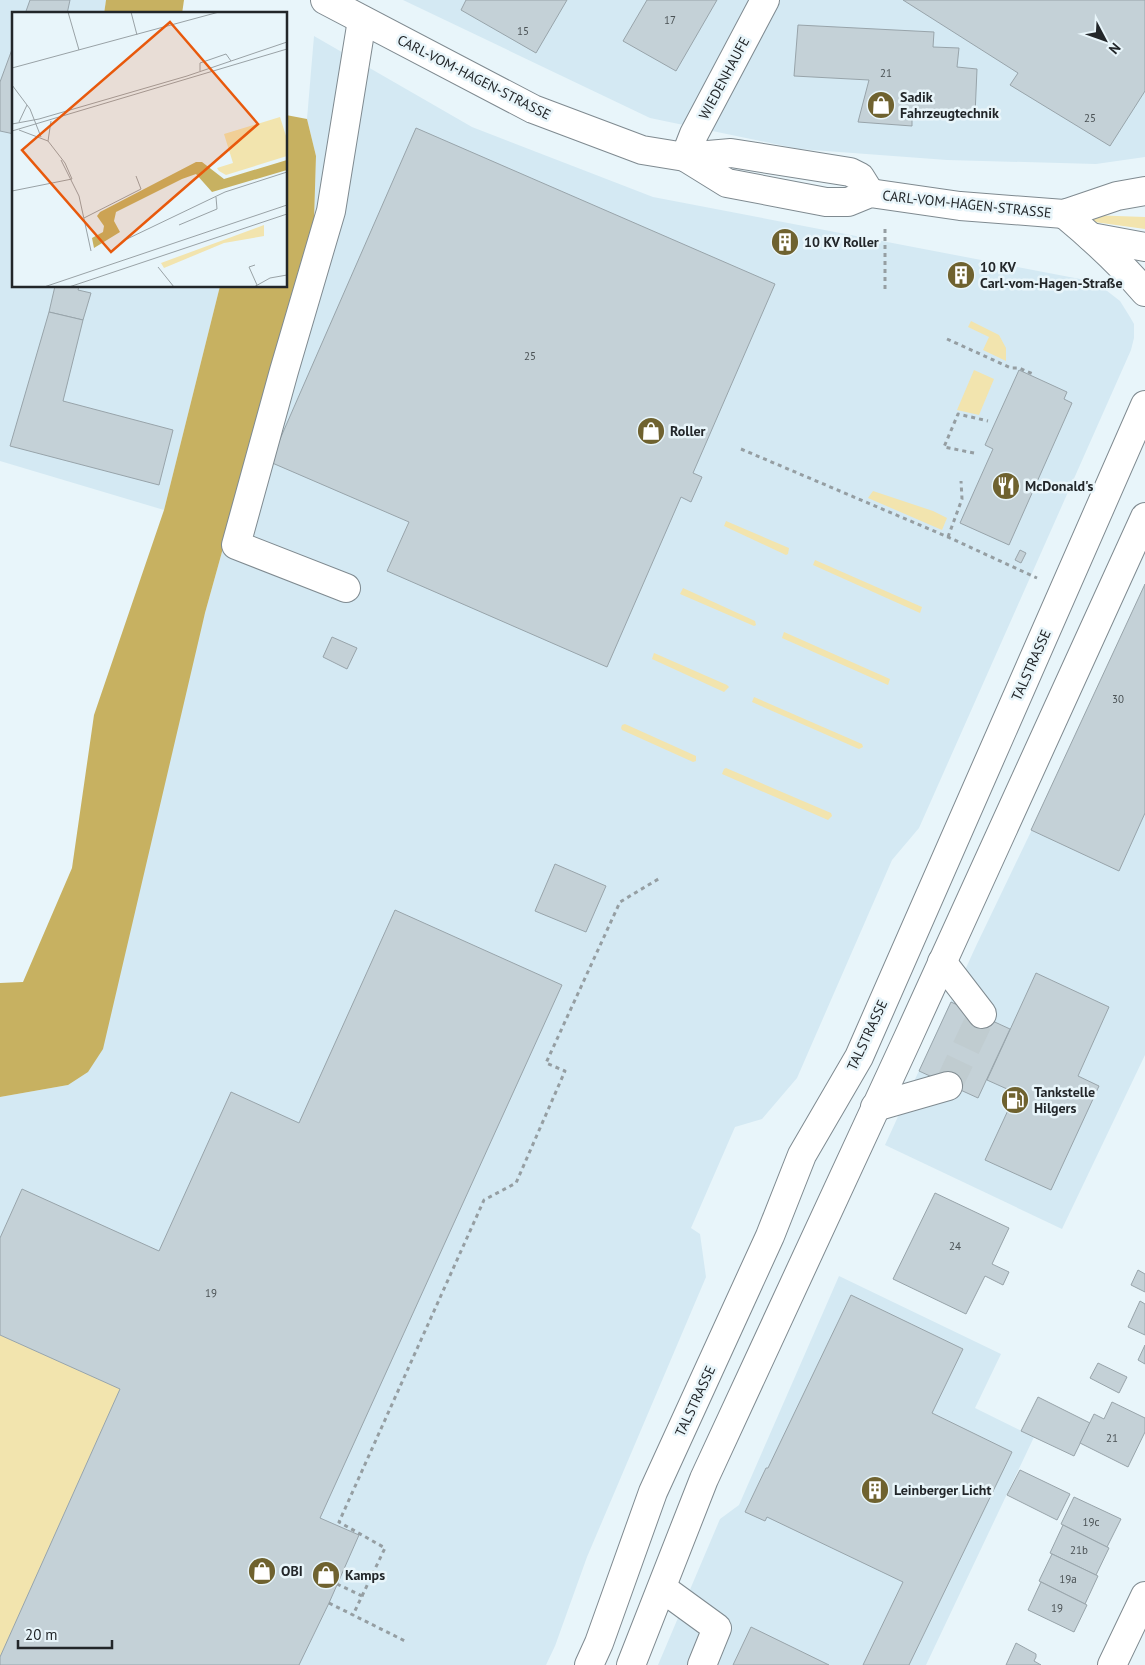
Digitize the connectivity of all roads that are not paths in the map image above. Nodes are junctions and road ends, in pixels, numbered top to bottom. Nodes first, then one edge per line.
1 (325, 0) edge
2 (765, 0) edge
3 (362, 20) junction
4 (685, 157) junction
5 (1145, 191) edge
6 (1117, 196) junction
7 (1145, 201) edge
8 (1064, 214) junction
9 (1091, 237) junction
10 (1145, 247) edge
11 (1145, 292) edge
12 (1145, 405) edge
13 (1145, 517) edge
14 (346, 588) dead end
15 (942, 962) junction
16 (982, 1014) dead end
17 (948, 1086) dead end
18 (875, 1107) junction
19 (662, 1588) junction
20 (1145, 1596) edge
21 (589, 1665) edge
22 (631, 1665) edge
23 (702, 1665) edge
24 (1112, 1665) edge

1 - 3 main road, CARL-VOM-HAGEN-STRASSE
2 - 4 main road, WIEDENHAUFE
3 - 4 main road, CARL-VOM-HAGEN-STRASSE
3 - 14 main road
4 - 8 main road, CARL-VOM-HAGEN-STRASSE
5 - 6 main road
6 - 7 main road, CARL-VOM-HAGEN-STRASSE
6 - 8 main road, CARL-VOM-HAGEN-STRASSE
8 - 9 main road, CARL-VOM-HAGEN-STRASSE
9 - 10 main road, CARL-VOM-HAGEN-STRASSE
9 - 11 main road
12 - 21 main road, TALSTRASSE
13 - 15 main road
15 - 16 main road
15 - 18 main road
17 - 18 main road
18 - 19 main road
19 - 22 main road
19 - 23 main road
20 - 24 main road

